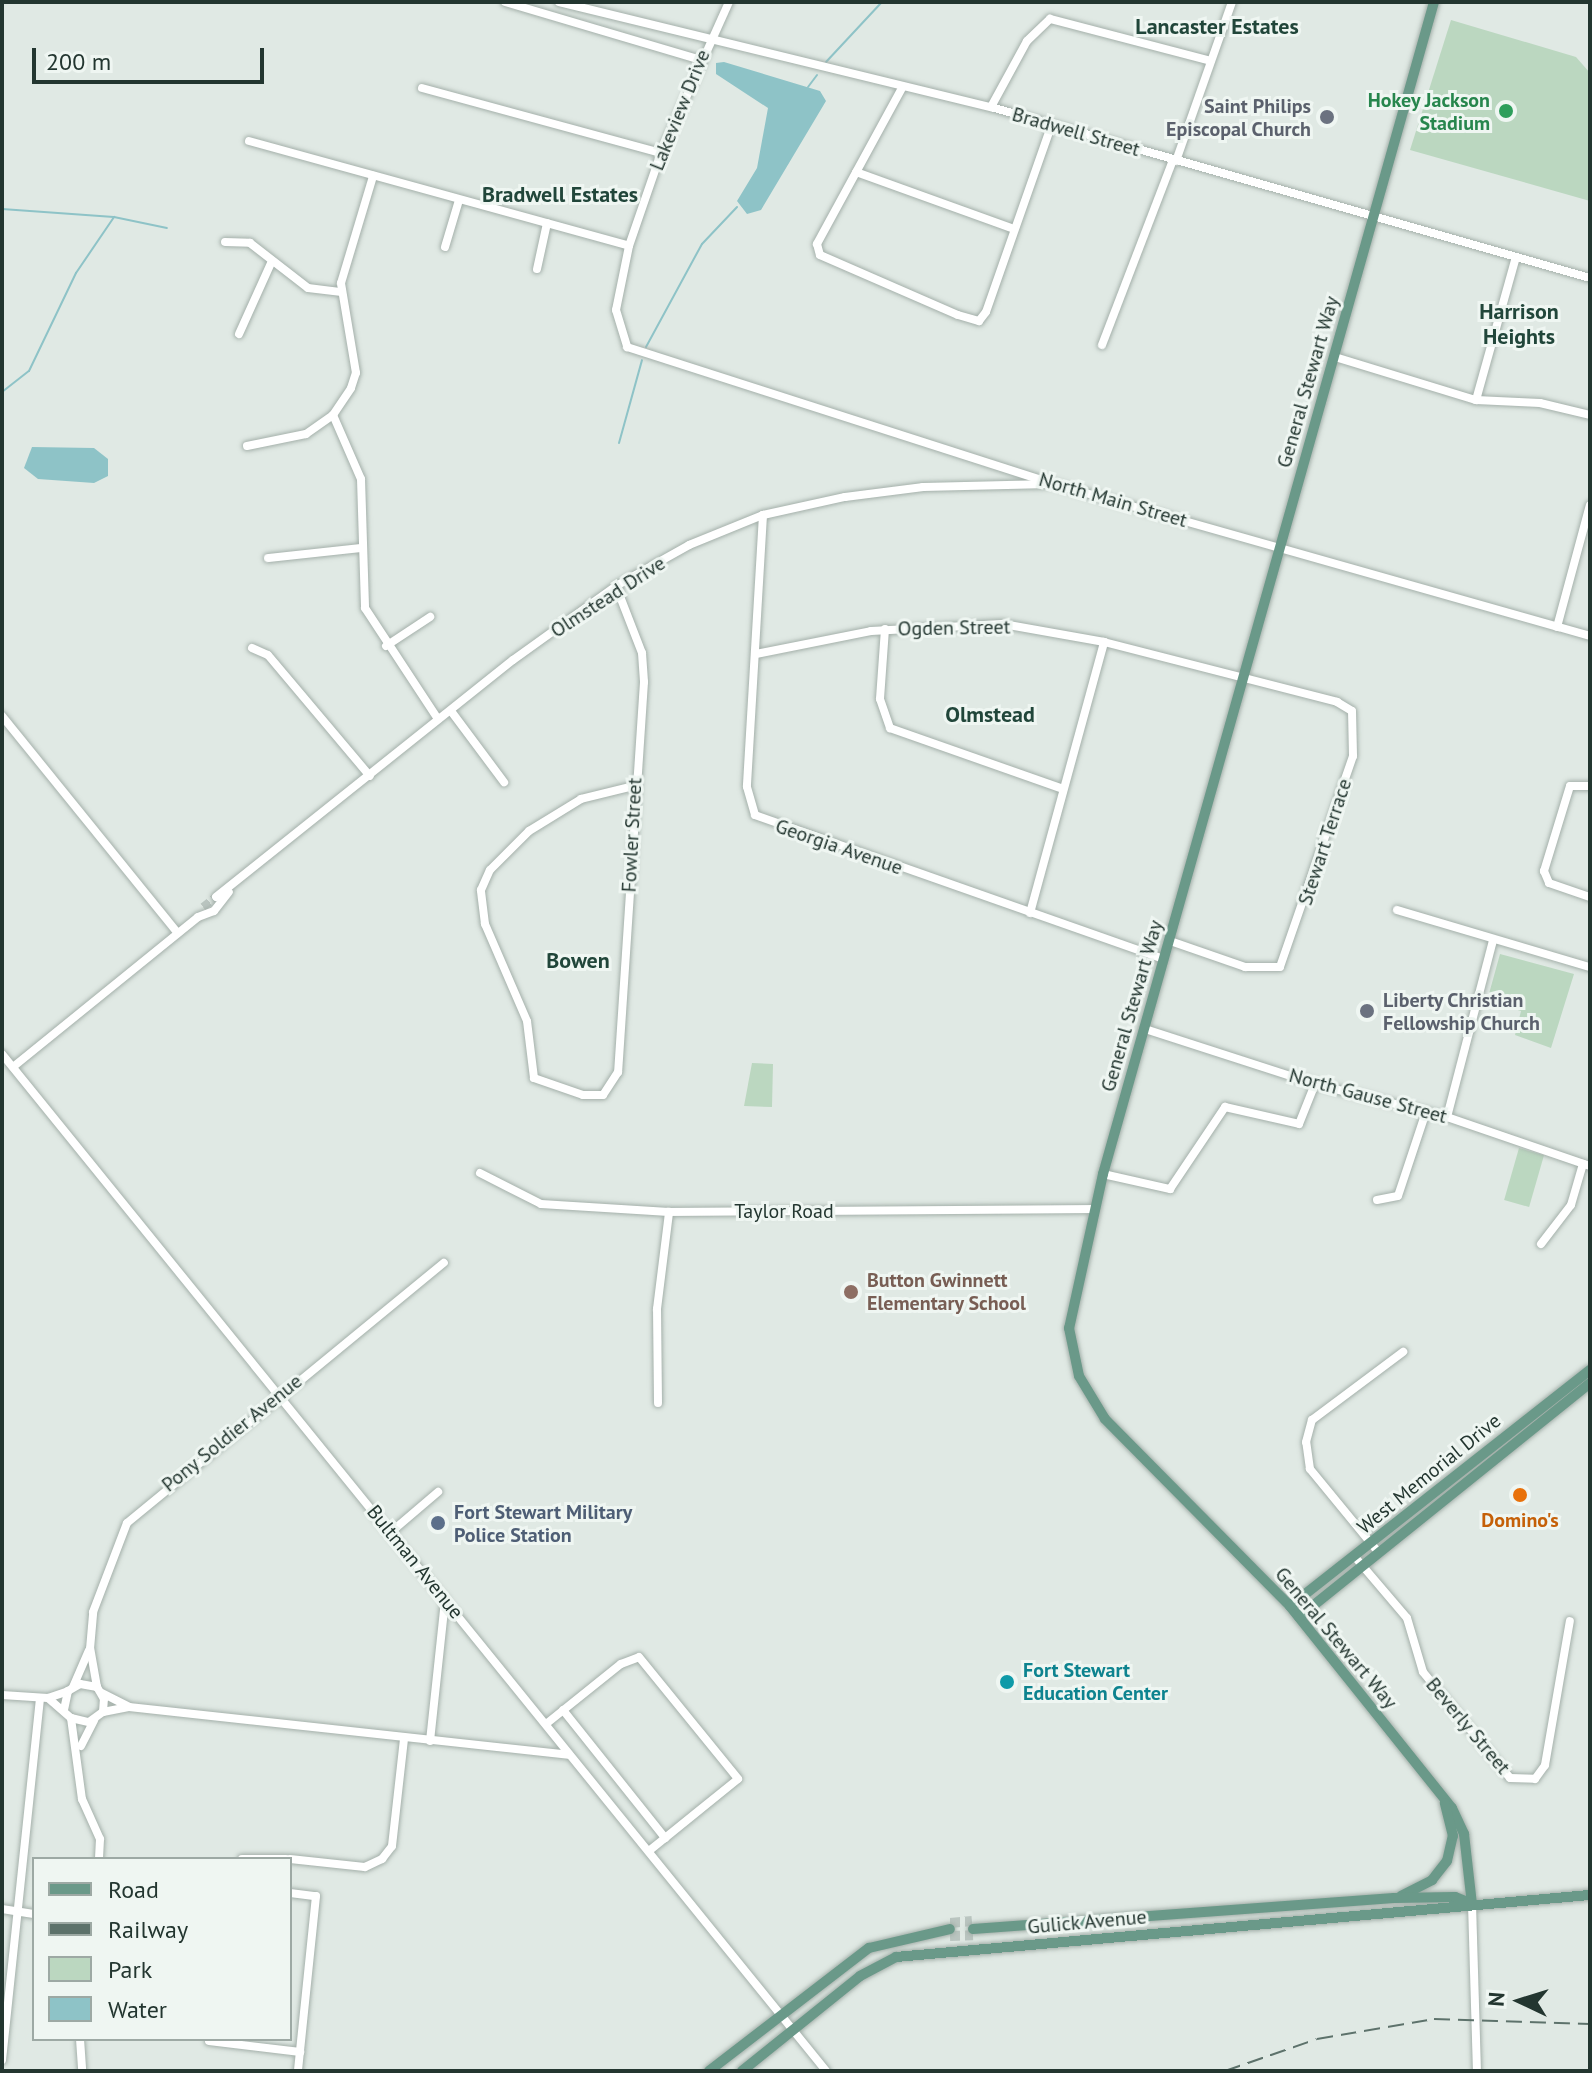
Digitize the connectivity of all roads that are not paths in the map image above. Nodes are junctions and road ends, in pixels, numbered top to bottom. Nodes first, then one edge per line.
1 (505, 2) edge
2 (559, 2) edge
3 (729, 2) edge
4 (1232, 2) edge
5 (1434, 2) edge
6 (708, 42) junction
7 (701, 60) junction
8 (1211, 61) junction
9 (422, 88) dead end
10 (902, 88) junction
11 (991, 107) junction
12 (1051, 126) junction
13 (249, 141) dead end
14 (661, 153) junction
15 (1174, 161) junction
16 (856, 172) junction
17 (373, 176) junction
18 (459, 200) junction
19 (1374, 217) junction
20 (547, 223) junction
21 (1014, 229) junction
22 (225, 242) dead end
23 (629, 246) junction
24 (445, 247) dead end
25 (1516, 257) junction
26 (271, 263) junction
27 (537, 269) dead end
28 (1590, 278) edge
29 (342, 292) junction
30 (239, 334) dead end
31 (1102, 345) dead end
32 (640, 352) joint
33 (1335, 357) junction
34 (1476, 400) junction
35 (333, 415) junction
36 (1590, 415) edge
37 (247, 446) dead end
38 (1054, 484) junction
39 (1590, 505) edge
40 (763, 515) junction
41 (1277, 547) junction
42 (361, 548) junction
43 (268, 558) dead end
44 (616, 586) junction
45 (430, 617) dead end
46 (1557, 627) junction
47 (885, 629) junction
48 (1590, 636) edge
49 (1104, 642) junction
50 (386, 646) junction
51 (252, 648) dead end
52 (756, 654) junction
53 (1245, 677) junction
54 (451, 711) junction
55 (2, 716) edge
56 (438, 719) junction
57 (370, 776) junction
58 (504, 782) dead end
59 (1586, 785) edge
60 (634, 786) junction
61 (1063, 789) junction
62 (229, 892) junction
63 (216, 897) tunnel mouth
64 (1590, 897) edge
65 (203, 907) tunnel mouth
66 (1397, 910) dead end
67 (1030, 913) junction
68 (198, 917) junction
69 (178, 933) junction
70 (1493, 940) junction
71 (1170, 941) junction
72 (1163, 959) junction
73 (1590, 967) edge
74 (1145, 1029) junction
75 (2, 1054) edge
76 (13, 1067) junction
77 (1315, 1084) junction
78 (1426, 1112) junction
79 (1447, 1117) junction
80 (1587, 1165) edge
81 (480, 1173) dead end
82 (1103, 1174) junction
83 (1377, 1200) dead end
84 (1095, 1209) junction
85 (669, 1212) junction
86 (1541, 1244) dead end
87 (444, 1263) dead end
88 (1403, 1352) dead end
89 (1590, 1370) edge
90 (1590, 1383) edge
91 (280, 1394) junction
92 (658, 1403) dead end
93 (438, 1492) dead end
94 (391, 1532) junction
95 (1372, 1543) junction
96 (1379, 1553) junction
97 (1355, 1557) junction
98 (1363, 1566) junction
99 (445, 1599) junction
100 (1290, 1606) junction
101 (1299, 1617) junction
102 (1570, 1621) dead end
103 (90, 1649) junction
104 (70, 1689) junction
105 (99, 1690) junction
106 (2, 1695) edge
107 (44, 1698) junction
108 (129, 1707) junction
109 (64, 1710) junction
110 (563, 1710) junction
111 (103, 1712) junction
112 (71, 1718) junction
113 (94, 1720) junction
114 (546, 1724) junction
115 (404, 1739) junction
116 (430, 1741) junction
117 (79, 1750) junction
118 (568, 1755) junction
119 (1441, 1794) junction
120 (665, 1838) junction
121 (650, 1850) junction
122 (99, 1857) edge
123 (292, 1859) edge
124 (292, 1893) edge
125 (1590, 1895) edge
126 (1394, 1898) junction
127 (1472, 1904) junction
128 (1277, 1906) junction
129 (2, 1909) edge
130 (18, 1911) junction
131 (32, 1914) edge
132 (1278, 1925) junction
133 (973, 1928) tunnel mouth
134 (947, 1930) tunnel mouth
135 (778, 2014) junction
136 (792, 2031) junction
137 (80, 2041) edge
138 (209, 2041) edge
139 (300, 2052) junction
140 (2, 2060) edge
141 (82, 2071) edge
142 (298, 2071) edge
143 (709, 2071) edge
144 (742, 2071) edge
145 (826, 2071) edge
146 (1477, 2071) edge

1 - 7 street
2 - 6 street, Bradwell Street
3 - 6 street, Lakeview Drive
4 - 8 street
5 - 19 main road, General Stewart Way
6 - 7 street, Lakeview Drive
6 - 10 street, Bradwell Street
7 - 14 street, Lakeview Drive
8 - 11 street
8 - 15 street
9 - 14 street
10 - 11 street, Bradwell Street
10 - 16 street
11 - 12 street, Bradwell Street
12 - 15 street, Bradwell Street
12 - 21 street
13 - 17 street
14 - 23 street, Lakeview Drive
15 - 19 street, Bradwell Street
15 - 31 street
16 - 21 street
16 - 21 street
17 - 18 street
17 - 29 street
18 - 20 street
18 - 24 street
19 - 25 street, Bradwell Street
19 - 33 main road, General Stewart Way
20 - 23 street
20 - 27 street
22 - 26 street
23 - 32 street, Lakeview Drive
25 - 28 street, Bradwell Street
25 - 34 street
26 - 29 street
26 - 30 street
29 - 35 street
32 - 38 street, North Main Street
33 - 34 street
33 - 41 main road, General Stewart Way
34 - 36 street
35 - 37 street
35 - 42 street
38 - 40 street, Olmstead Drive
38 - 41 street, North Main Street
39 - 46 street
40 - 44 street, Olmstead Drive
40 - 52 street, Georgia Avenue
41 - 46 street, North Main Street
41 - 53 main road, General Stewart Way
42 - 43 street
42 - 50 street
44 - 54 street, Olmstead Drive
44 - 60 street, Fowler Street
45 - 50 street
46 - 48 street, North Main Street
47 - 49 street, Ogden Street
47 - 52 street, Ogden Street
47 - 61 street
49 - 53 street, Ogden Street
49 - 61 street
50 - 56 street
51 - 57 street
52 - 67 street, Georgia Avenue
53 - 71 main road, General Stewart Way
53 - 71 street, Stewart Terrace
54 - 56 street, Olmstead Drive
54 - 58 street
55 - 69 street
56 - 57 street, Olmstead Drive
57 - 62 street, Olmstead Drive
59 - 64 street
60 - 60 street, Fowler Street
61 - 67 street
62 - 63 street
62 - 68 street, Olmstead Drive
65 - 68 street
66 - 70 street
67 - 72 street, Georgia Avenue
68 - 69 street, Olmstead Drive
69 - 76 street, Olmstead Drive
70 - 73 street
70 - 79 street
71 - 72 main road, General Stewart Way
72 - 74 main road, General Stewart Way
74 - 77 street, North Gause Street
74 - 82 main road, General Stewart Way
75 - 76 street, Bultman Avenue
76 - 91 street, Bultman Avenue
77 - 78 street, North Gause Street
77 - 82 street
78 - 79 street, North Gause Street
78 - 83 street
79 - 80 street, North Gause Street
80 - 86 street
81 - 85 street, Taylor Road
82 - 84 main road, General Stewart Way
84 - 85 street, Taylor Road
84 - 100 main road, General Stewart Way
85 - 92 street
87 - 91 street, Pony Soldier Avenue
88 - 95 street
89 - 95 main road, West Memorial Drive
90 - 96 main road, West Memorial Drive
91 - 94 street, Bultman Avenue
91 - 103 street, Pony Soldier Avenue
93 - 94 street
94 - 99 street, Bultman Avenue
95 - 96 street
95 - 97 main road, West Memorial Drive
96 - 98 main road, West Memorial Drive
97 - 98 street, Beverly Street
97 - 100 main road, West Memorial Drive
98 - 101 main road, West Memorial Drive
98 - 102 street, Beverly Street
99 - 114 street, Bultman Avenue
99 - 116 street
100 - 101 main road, General Stewart Way
101 - 119 main road, General Stewart Way
103 - 104 street
103 - 105 street
104 - 105 street
104 - 107 street
104 - 109 street
105 - 108 street
105 - 111 street
106 - 107 street
107 - 109 street
107 - 130 street
108 - 111 street
108 - 115 street
109 - 112 street
110 - 114 street
110 - 120 street
110 - 120 street
111 - 113 street
112 - 113 street
112 - 117 street
113 - 117 street
114 - 118 street, Bultman Avenue
115 - 116 street
115 - 123 street
116 - 118 street
117 - 122 street
118 - 121 street, Bultman Avenue
119 - 126 main road
119 - 127 main road, General Stewart Way
120 - 121 street
121 - 135 street, Bultman Avenue
124 - 139 street
125 - 127 main road
126 - 127 main road
126 - 128 main road
127 - 132 main road, Gulick Avenue
127 - 146 street
128 - 132 main road
128 - 133 main road
129 - 130 street
130 - 131 street
130 - 140 street
132 - 136 main road, Gulick Avenue
134 - 135 main road
135 - 136 street, Bultman Avenue
135 - 143 main road
136 - 144 main road, Gulick Avenue
136 - 145 street, Bultman Avenue
137 - 141 street
138 - 139 street
139 - 142 street

